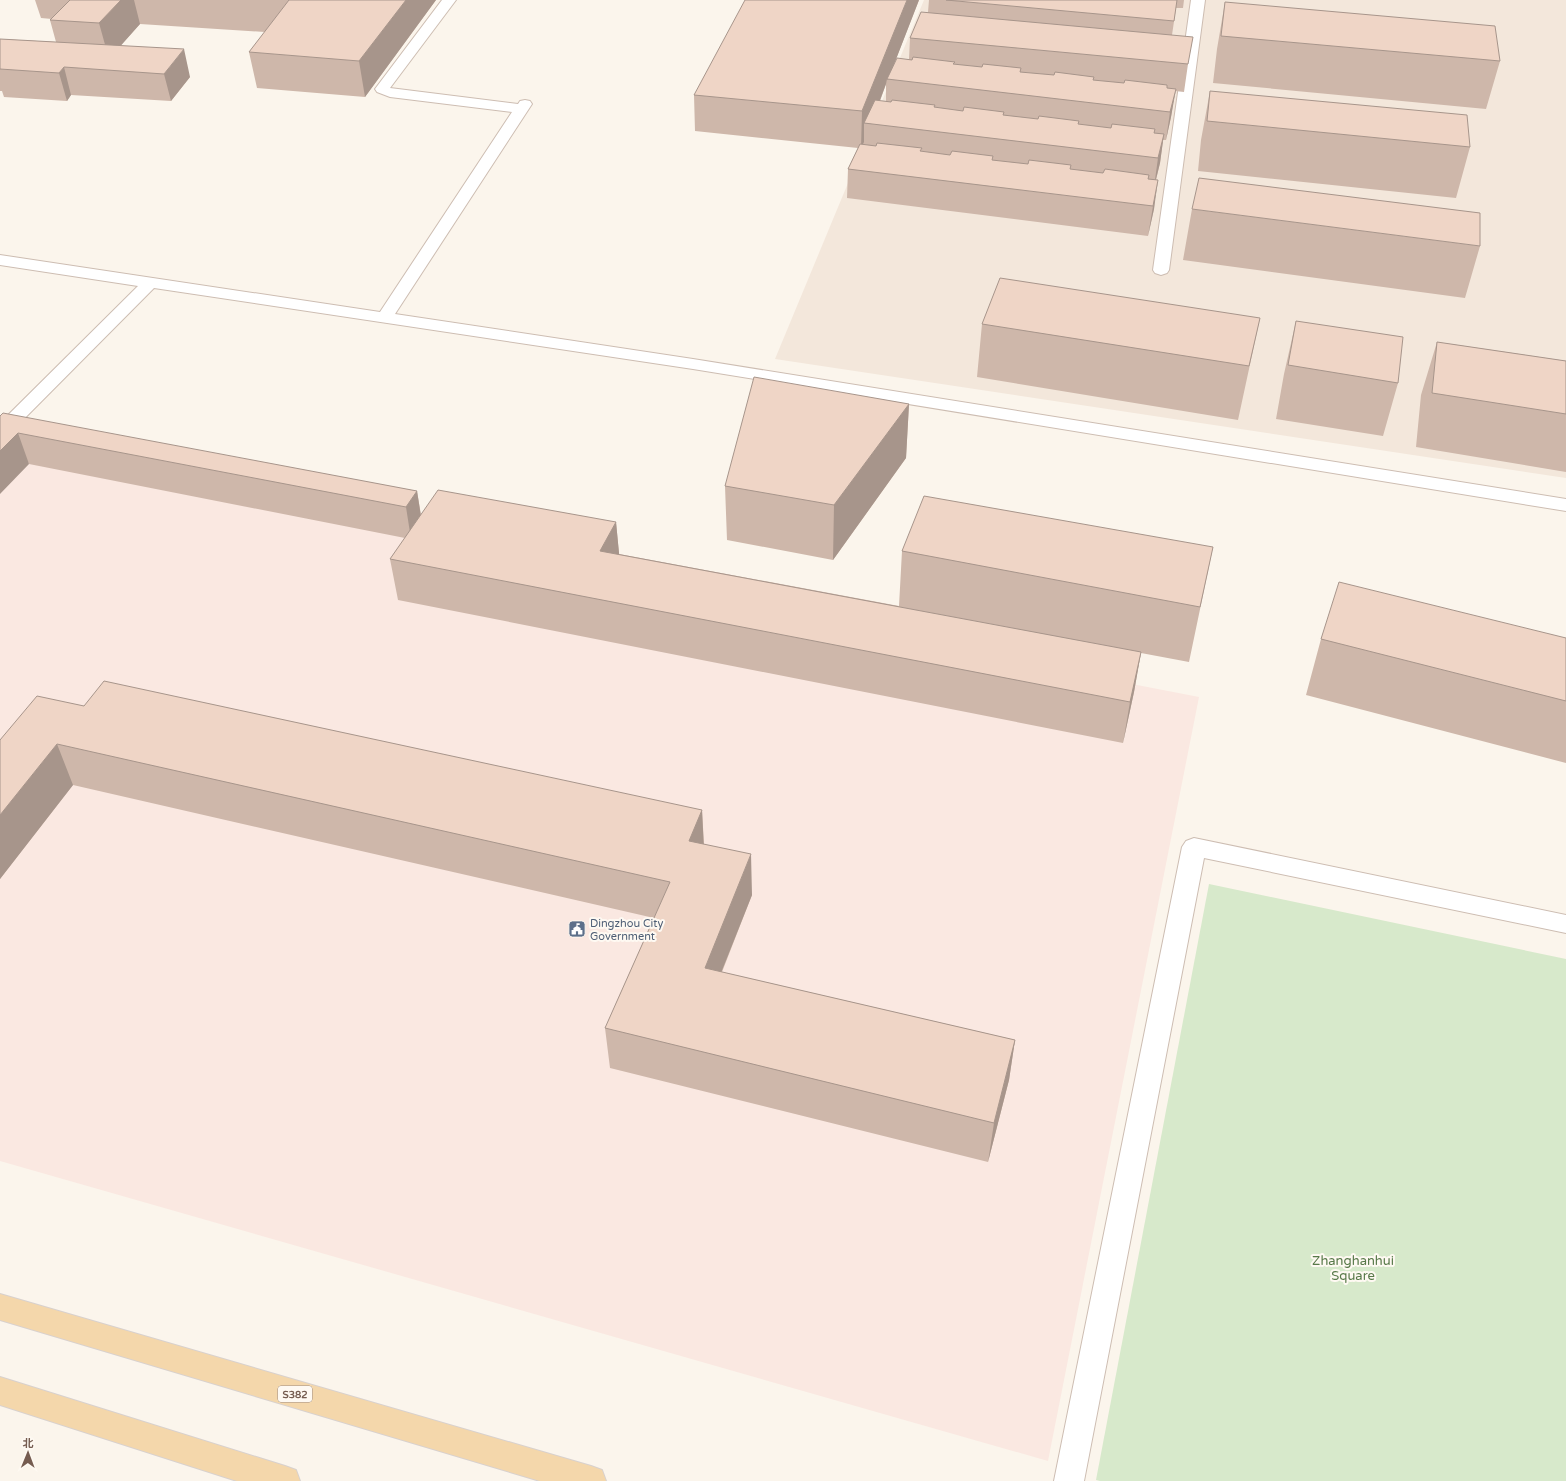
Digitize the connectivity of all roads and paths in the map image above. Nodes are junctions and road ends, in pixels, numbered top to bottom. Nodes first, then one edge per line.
1 (449, 0) edge
2 (1198, 0) edge
3 (0, 260) edge
4 (1161, 270) dead end
5 (152, 282) junction
6 (385, 318) junction
7 (0, 433) edge
8 (1566, 506) edge
9 (1566, 924) edge
10 (0, 1307) edge
11 (0, 1391) edge
12 (285, 1481) edge
13 (591, 1481) edge
14 (1069, 1481) edge

1 - 6 street
2 - 4 street
3 - 5 street
5 - 6 street
5 - 7 street
6 - 8 street
9 - 14 street
10 - 13 main road, S382
11 - 12 main road

